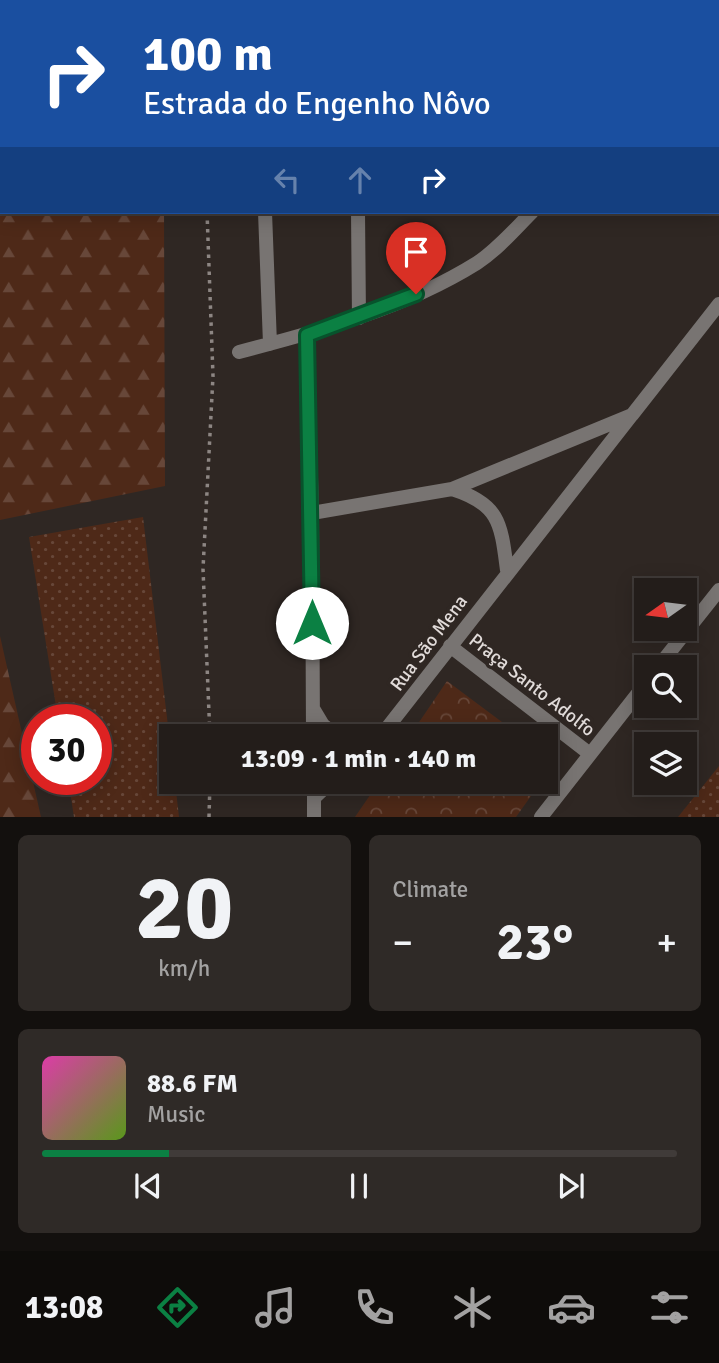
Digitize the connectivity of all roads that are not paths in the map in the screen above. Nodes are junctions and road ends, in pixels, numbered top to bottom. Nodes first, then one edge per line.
1 (265, 214) edge
2 (358, 214) edge
3 (530, 214) edge
4 (719, 304) edge
5 (359, 318) junction
6 (307, 335) junction
7 (271, 344) junction
8 (239, 352) dead end
9 (632, 415) junction
10 (452, 489) junction
11 (312, 513) junction
12 (507, 570) junction
13 (719, 590) edge
14 (450, 646) junction
15 (668, 655) edge
16 (634, 698) edge
17 (313, 706) junction
18 (313, 724) edge
19 (322, 724) edge
20 (390, 724) edge
21 (590, 754) junction
22 (314, 794) edge
23 (318, 794) edge
24 (314, 798) junction
25 (314, 817) edge
26 (541, 817) edge

1 - 7 street
2 - 5 street
3 - 5 street
4 - 9 street, Rua São Mena
5 - 6 street
6 - 7 street
6 - 11 street
7 - 8 street
9 - 10 street, Rua São Mena
9 - 12 street, Rua São Mena
10 - 11 street, Rua São Mena
10 - 12 street
11 - 17 street
12 - 14 street, Rua São Mena
13 - 15 street
14 - 20 street, Rua São Mena
14 - 21 street, Praça Santo Adolfo
16 - 21 street
17 - 18 street
17 - 19 street
21 - 26 street
22 - 24 street
23 - 24 street
24 - 25 street

